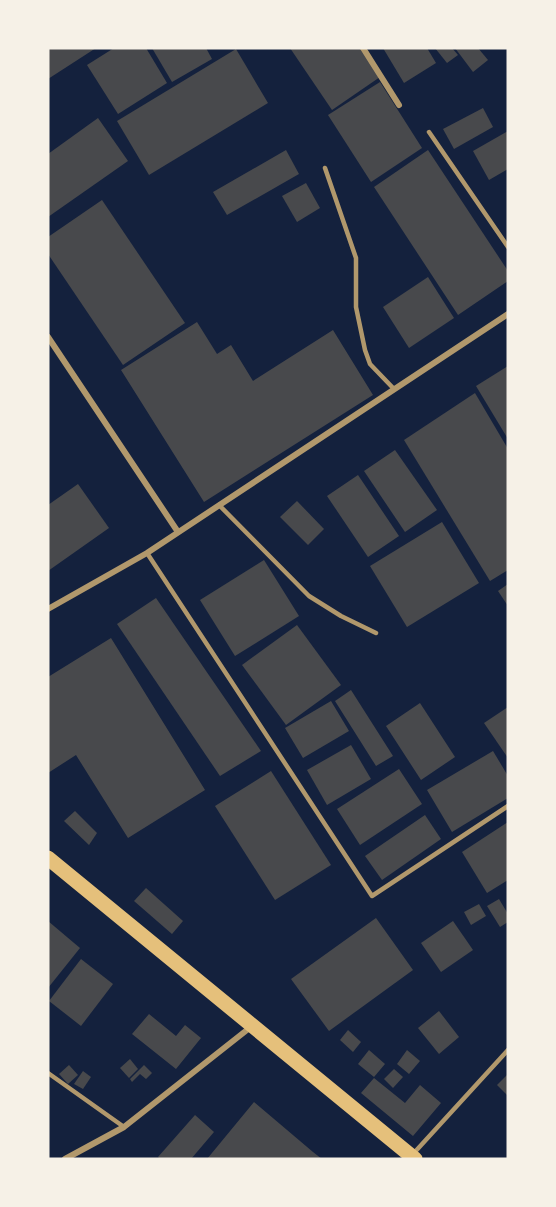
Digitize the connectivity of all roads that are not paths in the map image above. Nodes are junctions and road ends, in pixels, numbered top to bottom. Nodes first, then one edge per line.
1 (363, 48) edge
2 (399, 105) dead end
3 (429, 132) dead end
4 (325, 168) dead end
5 (508, 247) edge
6 (508, 314) edge
7 (48, 337) edge
8 (394, 389) junction
9 (219, 505) junction
10 (178, 532) junction
11 (147, 553) junction
12 (48, 609) edge
13 (376, 633) dead end
14 (508, 806) edge
15 (48, 858) edge
16 (252, 1026) junction
17 (508, 1050) edge
18 (48, 1073) edge
19 (124, 1127) junction
20 (413, 1157) edge
21 (65, 1159) edge

1 - 2 street
3 - 5 lane
4 - 8 lane
6 - 8 street
7 - 10 street
8 - 9 street
9 - 10 street
9 - 13 lane
10 - 11 street
11 - 12 street
11 - 14 lane
15 - 16 main road
16 - 19 street
16 - 20 main road
17 - 20 lane
18 - 19 lane
19 - 21 street

